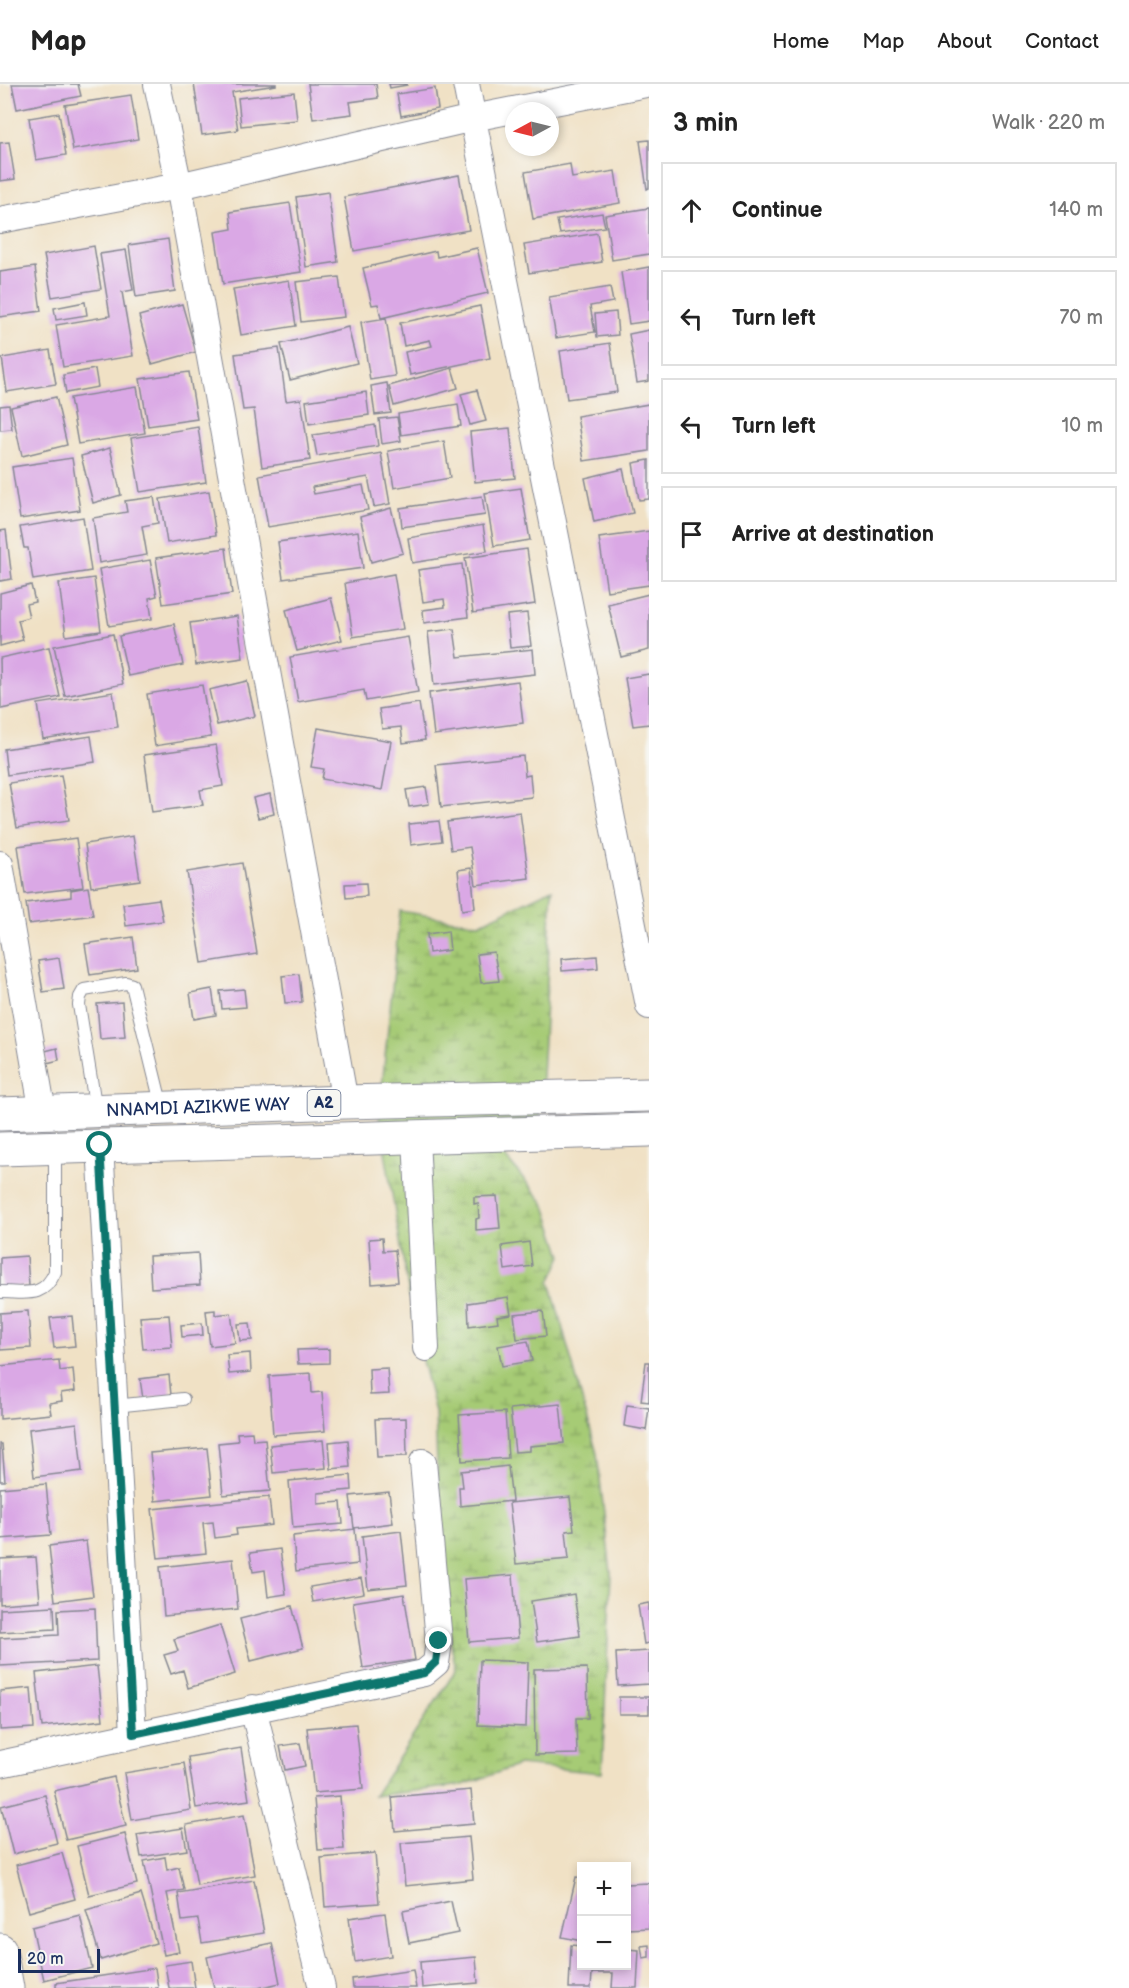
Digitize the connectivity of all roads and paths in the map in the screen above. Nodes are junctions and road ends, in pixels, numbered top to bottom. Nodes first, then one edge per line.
1 (157, 84) edge
2 (466, 84) edge
3 (646, 84) edge
4 (472, 118) junction
5 (179, 186) junction
6 (0, 220) edge
7 (0, 864) edge
8 (649, 1006) edge
9 (649, 1095) edge
10 (345, 1102) junction
11 (162, 1108) junction
12 (96, 1111) junction
13 (44, 1113) junction
14 (0, 1114) edge
15 (649, 1130) edge
16 (416, 1137) junction
17 (100, 1145) junction
18 (55, 1147) junction
19 (0, 1149) edge
20 (0, 1292) edge
21 (426, 1348) dead end
22 (183, 1399) dead end
23 (114, 1406) junction
24 (423, 1462) dead end
25 (253, 1708) junction
26 (133, 1734) junction
27 (0, 1764) edge
28 (0, 1950) edge
29 (7, 1988) edge
30 (322, 1988) edge

1 - 5 street
2 - 4 street
3 - 4 street
4 - 5 street
4 - 8 street
5 - 6 street
5 - 10 street
7 - 13 street
9 - 10 main road, NNAMDI AZIKWE WAY / A2
10 - 11 main road, NNAMDI AZIKWE WAY / A2
11 - 12 main road, NNAMDI AZIKWE WAY / A2
11 - 12 lane
12 - 13 main road, NNAMDI AZIKWE WAY / A2
13 - 14 main road, NNAMDI AZIKWE WAY / A2
15 - 16 main road, NNAMDI AZIKWE WAY / A2
16 - 17 main road, NNAMDI AZIKWE WAY / A2
16 - 21 street
17 - 18 main road, NNAMDI AZIKWE WAY / A2
17 - 23 street
18 - 19 main road, NNAMDI AZIKWE WAY / A2
18 - 20 lane
22 - 23 lane
23 - 26 street
24 - 25 street
25 - 26 street
25 - 30 street
26 - 27 street
28 - 29 main road

